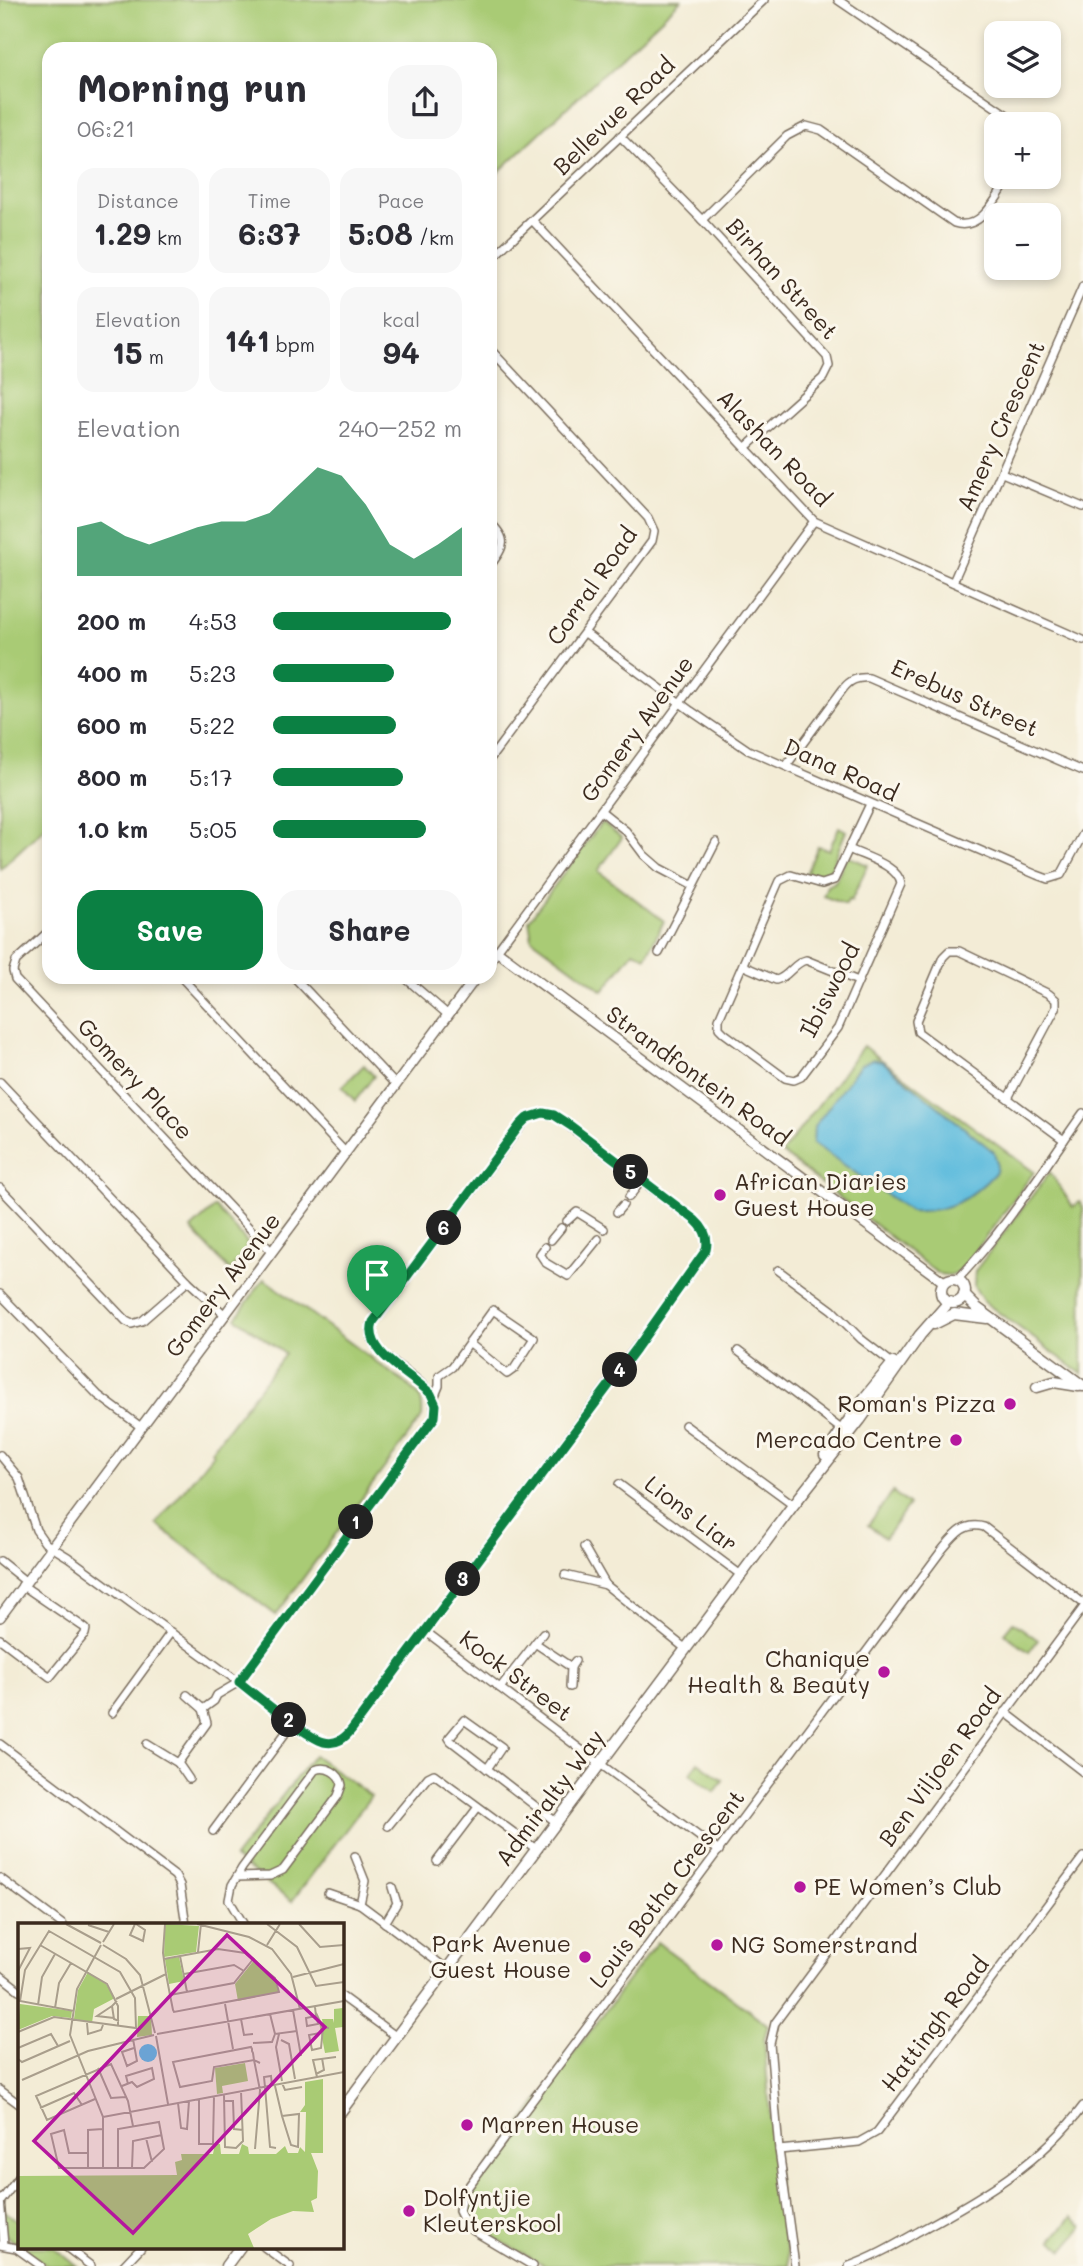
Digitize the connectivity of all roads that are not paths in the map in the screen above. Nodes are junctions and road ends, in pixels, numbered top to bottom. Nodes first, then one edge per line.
1 (764, 0) edge
2 (838, 0) edge
3 (1002, 112) edge
4 (620, 136) junction
5 (1001, 189) edge
6 (702, 220) junction
7 (533, 221) junction
8 (497, 254) edge
9 (1083, 286) edge
10 (497, 357) edge
11 (746, 447) junction
12 (1002, 473) junction
13 (1083, 508) edge
14 (814, 520) junction
15 (497, 530) edge
16 (497, 554) edge
17 (953, 582) junction
18 (585, 633) junction
19 (1083, 640) edge
20 (680, 703) junction
21 (497, 750) edge
22 (786, 766) junction
23 (1083, 771) edge
24 (870, 804) junction
25 (601, 810) junction
26 (1083, 834) edge
27 (716, 842) dead end
28 (849, 849) junction
29 (693, 886) junction
30 (42, 938) edge
31 (497, 950) edge
32 (659, 953) dead end
33 (497, 958) edge
34 (744, 966) junction
35 (858, 981) junction
36 (188, 984) edge
37 (301, 984) edge
38 (412, 984) edge
39 (471, 984) edge
40 (447, 1014) junction
41 (0, 1082) edge
42 (395, 1084) junction
43 (1007, 1098) junction
44 (1083, 1113) edge
45 (1064, 1140) junction
46 (346, 1153) junction
47 (642, 1180) junction
48 (0, 1188) edge
49 (629, 1198) dead end
50 (611, 1220) dead end
51 (567, 1221) dead end
52 (561, 1228) dead end
53 (598, 1238) dead end
54 (551, 1240) dead end
55 (545, 1247) dead end
56 (272, 1252) junction
57 (778, 1270) dead end
58 (188, 1281) junction
59 (960, 1281) junction
60 (944, 1282) junction
61 (0, 1294) edge
62 (954, 1299) junction
63 (225, 1315) junction
64 (991, 1318) junction
65 (920, 1335) junction
66 (469, 1343) junction
67 (738, 1351) dead end
68 (895, 1365) junction
69 (1037, 1387) dead end
70 (1083, 1387) edge
71 (434, 1398) junction
72 (685, 1425) dead end
73 (141, 1427) junction
74 (844, 1432) junction
75 (0, 1455) edge
76 (619, 1484) dead end
77 (792, 1506) junction
78 (584, 1547) dead end
79 (52, 1548) junction
80 (0, 1561) edge
81 (741, 1574) junction
82 (565, 1575) dead end
83 (24, 1583) junction
84 (606, 1585) junction
85 (1083, 1605) edge
86 (0, 1617) edge
87 (425, 1631) junction
88 (171, 1632) junction
89 (543, 1633) dead end
90 (0, 1639) edge
91 (535, 1643) junction
92 (686, 1649) junction
93 (239, 1682) junction
94 (569, 1687) dead end
95 (500, 1688) junction
96 (187, 1695) dead end
97 (204, 1709) junction
98 (1004, 1712) junction
99 (112, 1713) dead end
100 (293, 1723) junction
101 (0, 1744) edge
102 (147, 1744) dead end
103 (178, 1763) junction
104 (599, 1764) junction
105 (487, 1769) junction
106 (1083, 1772) edge
107 (189, 1779) dead end
108 (478, 1807) junction
109 (556, 1822) junction
110 (388, 1826) dead end
111 (213, 1831) dead end
112 (536, 1849) junction
113 (719, 1851) junction
114 (355, 1856) dead end
115 (1083, 1857) edge
116 (437, 1861) dead end
117 (237, 1877) junction
118 (0, 1878) edge
119 (392, 1887) dead end
120 (328, 1893) dead end
121 (360, 1904) junction
122 (60, 1923) edge
123 (186, 1923) edge
124 (243, 1923) edge
125 (385, 1923) junction
126 (447, 1969) junction
127 (0, 1975) edge
128 (18, 1989) edge
129 (343, 1998) edge
130 (397, 2037) junction
131 (0, 2090) edge
132 (18, 2103) edge
133 (1083, 2106) edge
134 (343, 2108) edge
135 (779, 2150) junction
136 (18, 2178) edge
137 (0, 2200) edge
138 (2, 2245) edge
139 (67, 2248) edge
140 (140, 2248) edge
141 (239, 2248) edge
142 (265, 2248) edge
143 (41, 2266) edge
144 (91, 2266) edge
145 (123, 2266) edge
146 (226, 2266) edge
147 (290, 2266) edge
148 (533, 2266) edge
149 (795, 2266) edge
150 (849, 2266) edge

1 - 4 street, Bellevue Road
2 - 3 street
4 - 6 street, Birhan Street
4 - 7 street, Bellevue Road
5 - 6 street
6 - 11 street, Birhan Street
7 - 8 street, Bellevue Road
7 - 11 street, Alashan Road
9 - 12 street, Amery Crescent
10 - 18 street, Corral Road
11 - 14 street, Alashan Road
12 - 13 street
12 - 17 street, Amery Crescent
14 - 17 street, Alashan Road
14 - 20 street, Gomery Avenue
15 - 16 street
17 - 19 street, Alashan Road
18 - 20 street, Dana Road
18 - 21 street, Corral Road
20 - 22 street, Dana Road
20 - 25 street, Gomery Avenue
22 - 23 street, Erebus Street
22 - 24 street, Dana Road
24 - 26 street, Dana Road
24 - 28 street, Ibiswood
25 - 29 street
25 - 31 street, Gomery Avenue
27 - 29 street
28 - 34 street, Ibiswood
28 - 35 street, Ibiswood
29 - 32 street
30 - 56 street, Gomery Place
33 - 60 street, Strandfontein Road
34 - 35 street
34 - 35 street, Ibiswood
36 - 46 street
37 - 42 street
38 - 40 street
39 - 40 street, Gomery Avenue
40 - 42 street, Gomery Avenue
41 - 58 street
42 - 46 street, Gomery Avenue
43 - 43 street
43 - 45 street
44 - 45 street
45 - 59 street
46 - 56 street, Gomery Avenue
47 - 49 street
47 - 71 street
47 - 87 street
48 - 58 street
50 - 51 street
52 - 54 street
53 - 55 street
56 - 63 street, Gomery Avenue
57 - 68 street
58 - 63 street
59 - 60 main road
59 - 62 main road
60 - 62 main road
61 - 73 street
62 - 64 main road
62 - 65 main road, Admiralty Way
62 - 68 main road, Admiralty Way
63 - 73 street, Gomery Avenue
64 - 65 main road
64 - 70 main road
65 - 68 main road, Admiralty Way
66 - 66 street
66 - 71 street
67 - 74 street
68 - 74 main road, Admiralty Way
69 - 70 main road
71 - 93 street
72 - 77 street
73 - 79 street, Gomery Avenue
74 - 77 main road, Admiralty Way
75 - 79 street
76 - 81 street, Lions Liar
77 - 81 main road, Admiralty Way
78 - 84 street
79 - 83 street, Gomery Avenue
79 - 88 street
80 - 83 street
81 - 92 main road, Admiralty Way
82 - 84 street
83 - 86 street, Gomery Avenue
83 - 90 street
84 - 92 street
85 - 98 street, Ben Viljoen Road
85 - 113 street, Louis Botha Crescent
87 - 95 street, Kock Street
87 - 100 street
88 - 93 street
88 - 99 street
89 - 91 street
91 - 94 street
91 - 95 street
92 - 104 main road, Admiralty Way
93 - 97 street
93 - 100 street
95 - 104 street, Kock Street
96 - 97 street
97 - 103 street
98 - 106 street
98 - 135 street, Ben Viljoen Road
100 - 111 street
101 - 123 street
102 - 103 street
103 - 107 street
104 - 109 main road, Admiralty Way
104 - 113 street, Kock Street
105 - 105 street
105 - 109 street
108 - 110 street
108 - 112 street
108 - 116 street
109 - 112 main road, Admiralty Way
112 - 126 main road, Admiralty Way
113 - 148 street, Louis Botha Crescent
114 - 121 street
115 - 135 street, Hattingh Road
117 - 117 street
117 - 124 street
118 - 122 street
119 - 125 street
120 - 121 street
121 - 125 street
125 - 126 street
126 - 130 main road, Admiralty Way
127 - 128 street
129 - 130 street
130 - 134 main road, Admiralty Way
131 - 132 street
133 - 150 street
135 - 149 street, Ben Viljoen Road
136 - 137 street
137 - 138 street
138 - 143 street
139 - 144 street
140 - 145 street
141 - 146 main road
142 - 147 street

